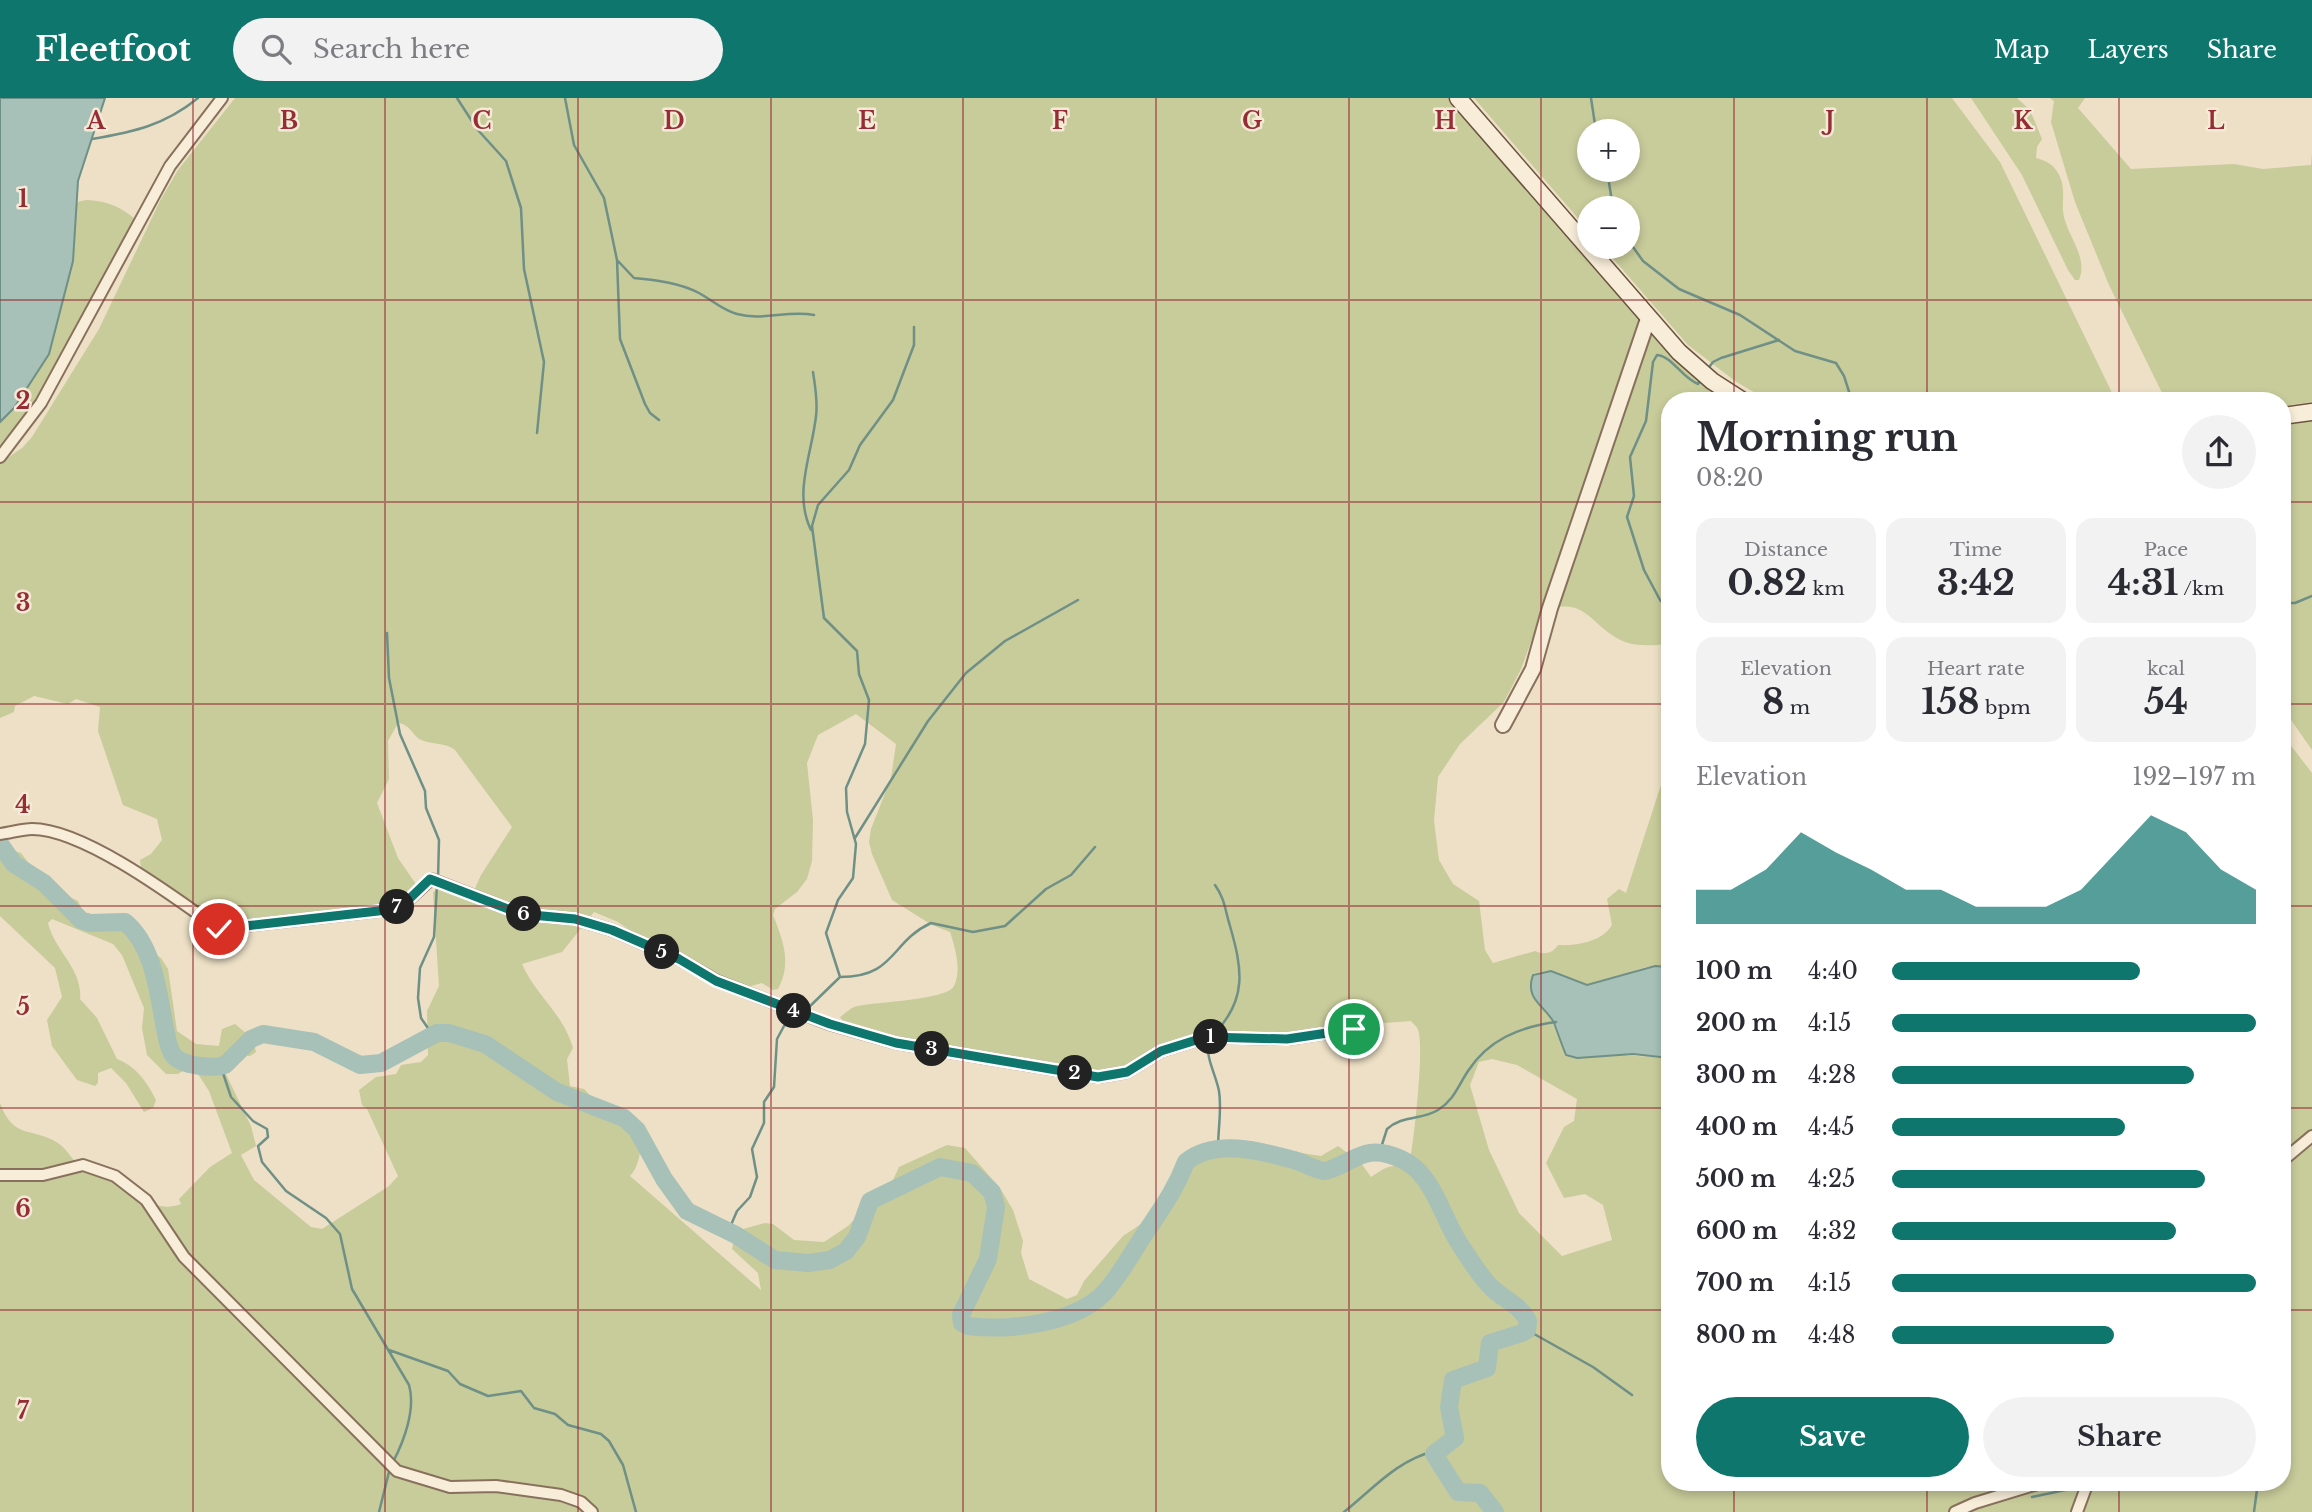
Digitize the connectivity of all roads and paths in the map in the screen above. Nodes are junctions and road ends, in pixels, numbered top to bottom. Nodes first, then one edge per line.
1 (222, 98) edge
2 (1458, 98) edge
3 (1648, 319) junction
4 (1729, 392) edge
5 (2312, 412) edge
6 (2291, 415) edge
7 (0, 457) edge
8 (1503, 725) dead end
9 (0, 834) edge
10 (1354, 1029) dead end
11 (2312, 1136) edge
12 (2291, 1154) edge
13 (0, 1175) edge
14 (2014, 1491) edge
15 (2085, 1491) edge
16 (592, 1512) edge
17 (1955, 1512) edge
18 (2077, 1512) edge

1 - 7 street
2 - 3 main road
3 - 4 main road
3 - 8 street
5 - 6 main road
9 - 10 street
11 - 12 street
13 - 16 street
14 - 17 street
15 - 18 street

